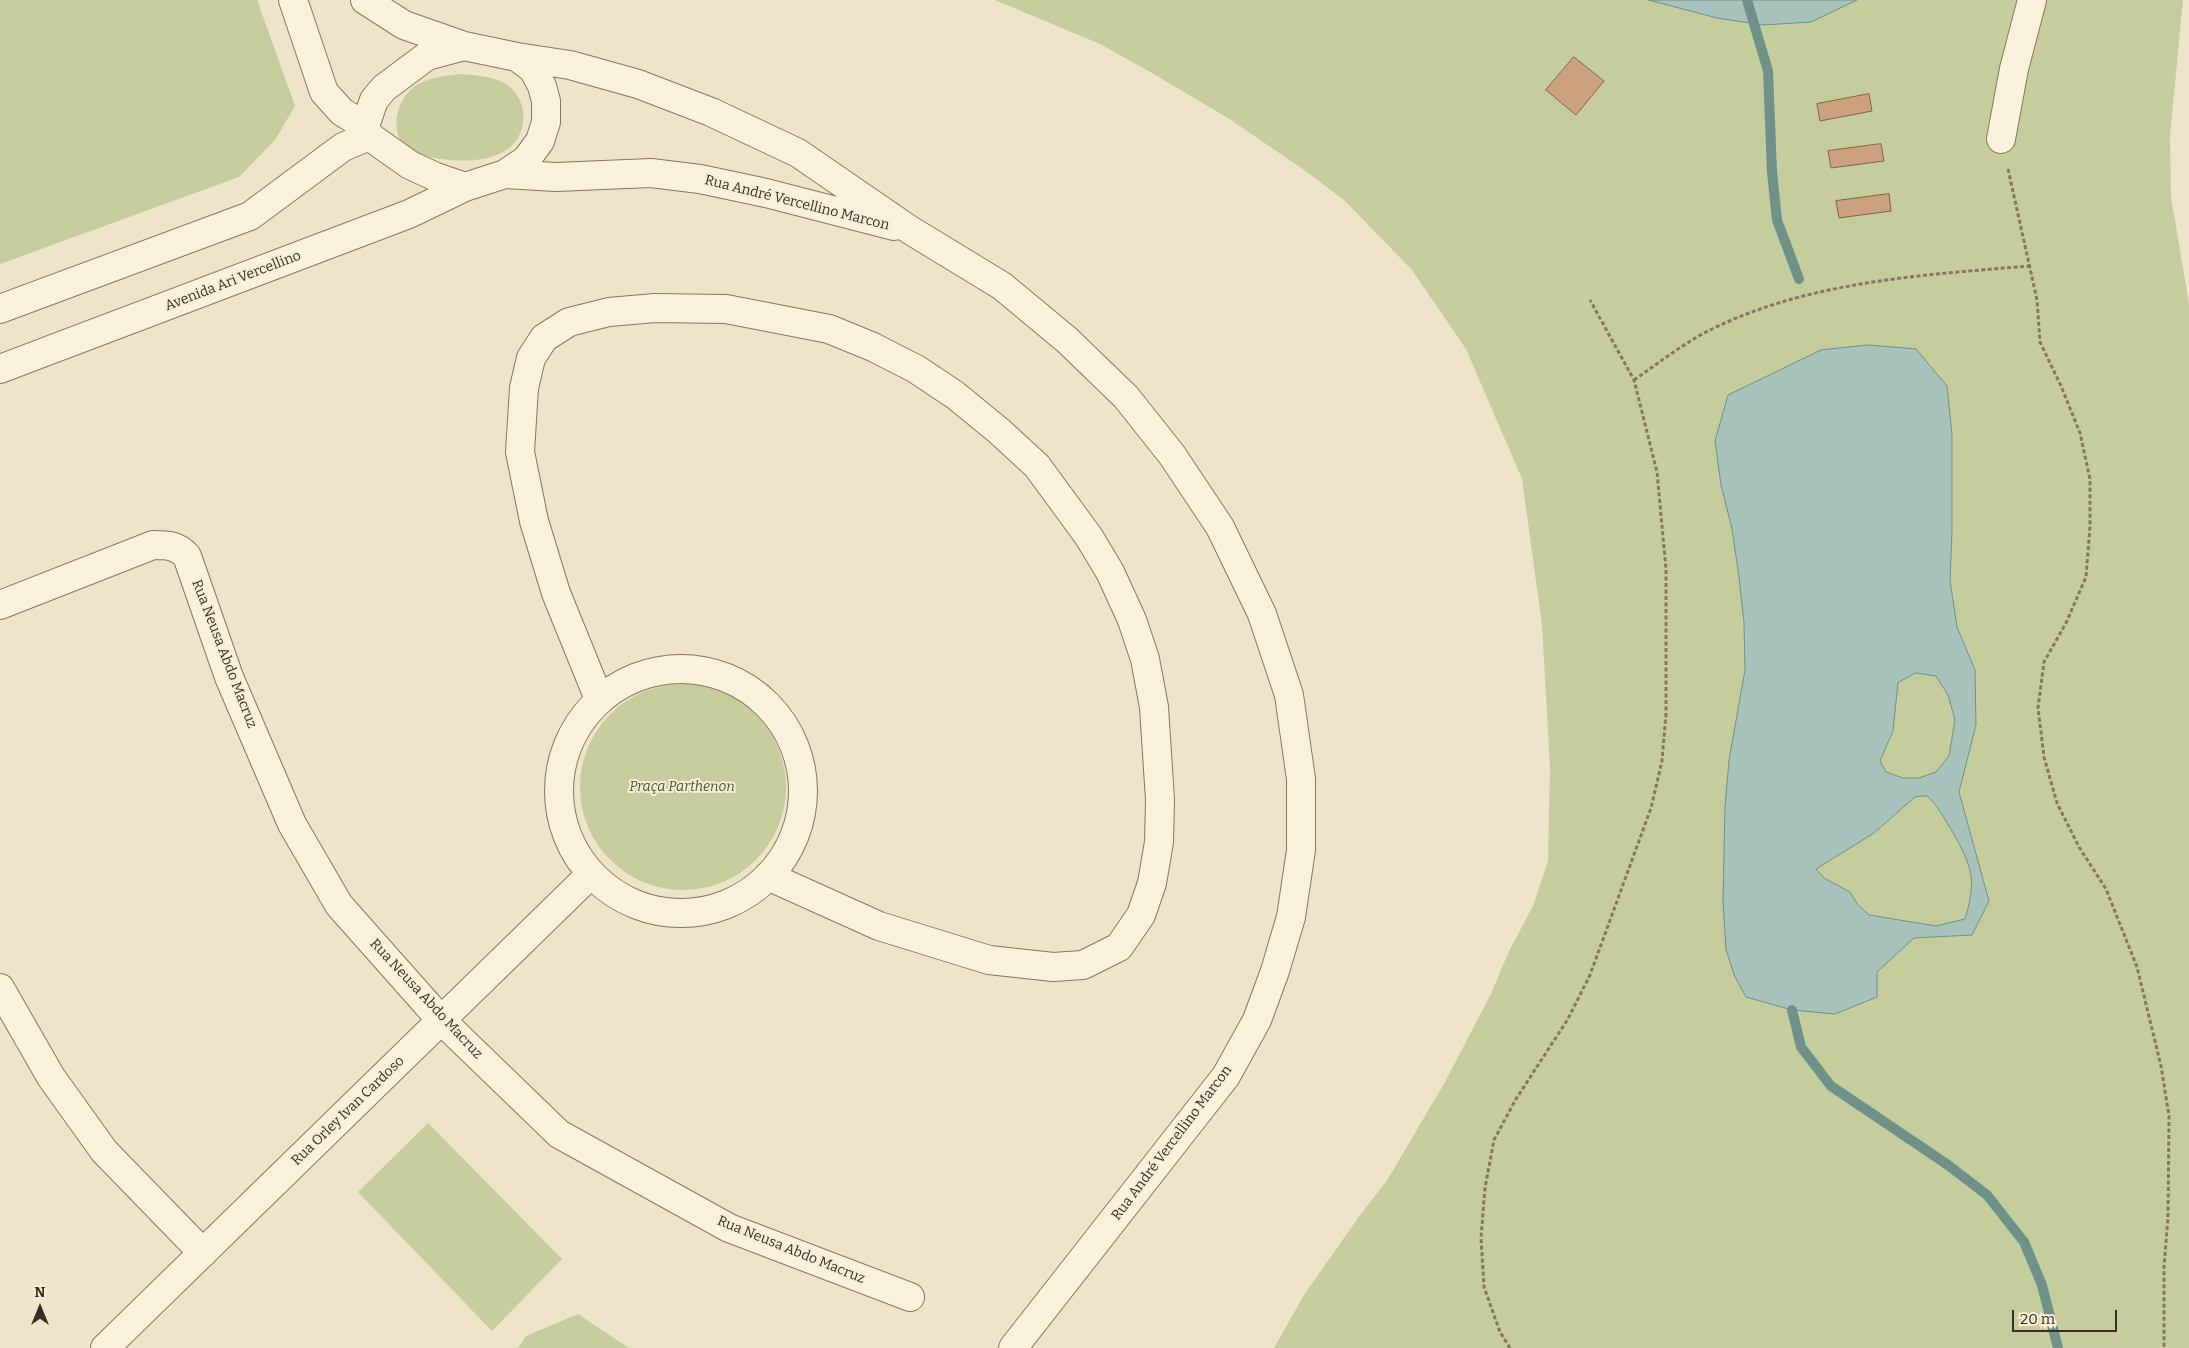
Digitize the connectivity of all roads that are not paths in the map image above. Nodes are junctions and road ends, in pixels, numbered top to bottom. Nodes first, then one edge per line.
1 (293, 0) edge
2 (365, 0) edge
3 (2032, 0) edge
4 (464, 46) junction
5 (517, 57) junction
6 (367, 131) junction
7 (2001, 139) road end
8 (505, 174) junction
9 (465, 187) junction
10 (910, 230) junction
11 (0, 309) edge
12 (0, 370) edge
13 (0, 604) edge
14 (599, 699) junction
15 (591, 874) junction
16 (768, 876) junction
17 (0, 988) edge
18 (440, 1020) junction
19 (203, 1253) junction
20 (910, 1296) dead end
21 (105, 1348) edge
22 (1013, 1348) edge

1 - 6 street
2 - 4 street
3 - 7 street
4 - 5 street
4 - 6 street
5 - 8 street
5 - 10 street, Rua André Vercellino Marcon
6 - 9 street
6 - 11 street
8 - 9 street
8 - 10 street, Rua André Vercellino Marcon
9 - 12 street, Avenida Ari Vercellino
10 - 22 street, Rua André Vercellino Marcon
13 - 18 street, Rua Neusa Abdo Macruz
14 - 15 street
14 - 16 street
14 - 16 street
15 - 16 street
15 - 18 street, Rua Orley Ivan Cardoso
17 - 19 street
18 - 19 street, Rua Orley Ivan Cardoso
18 - 20 street, Rua Neusa Abdo Macruz
19 - 21 street, Rua Orley Ivan Cardoso

